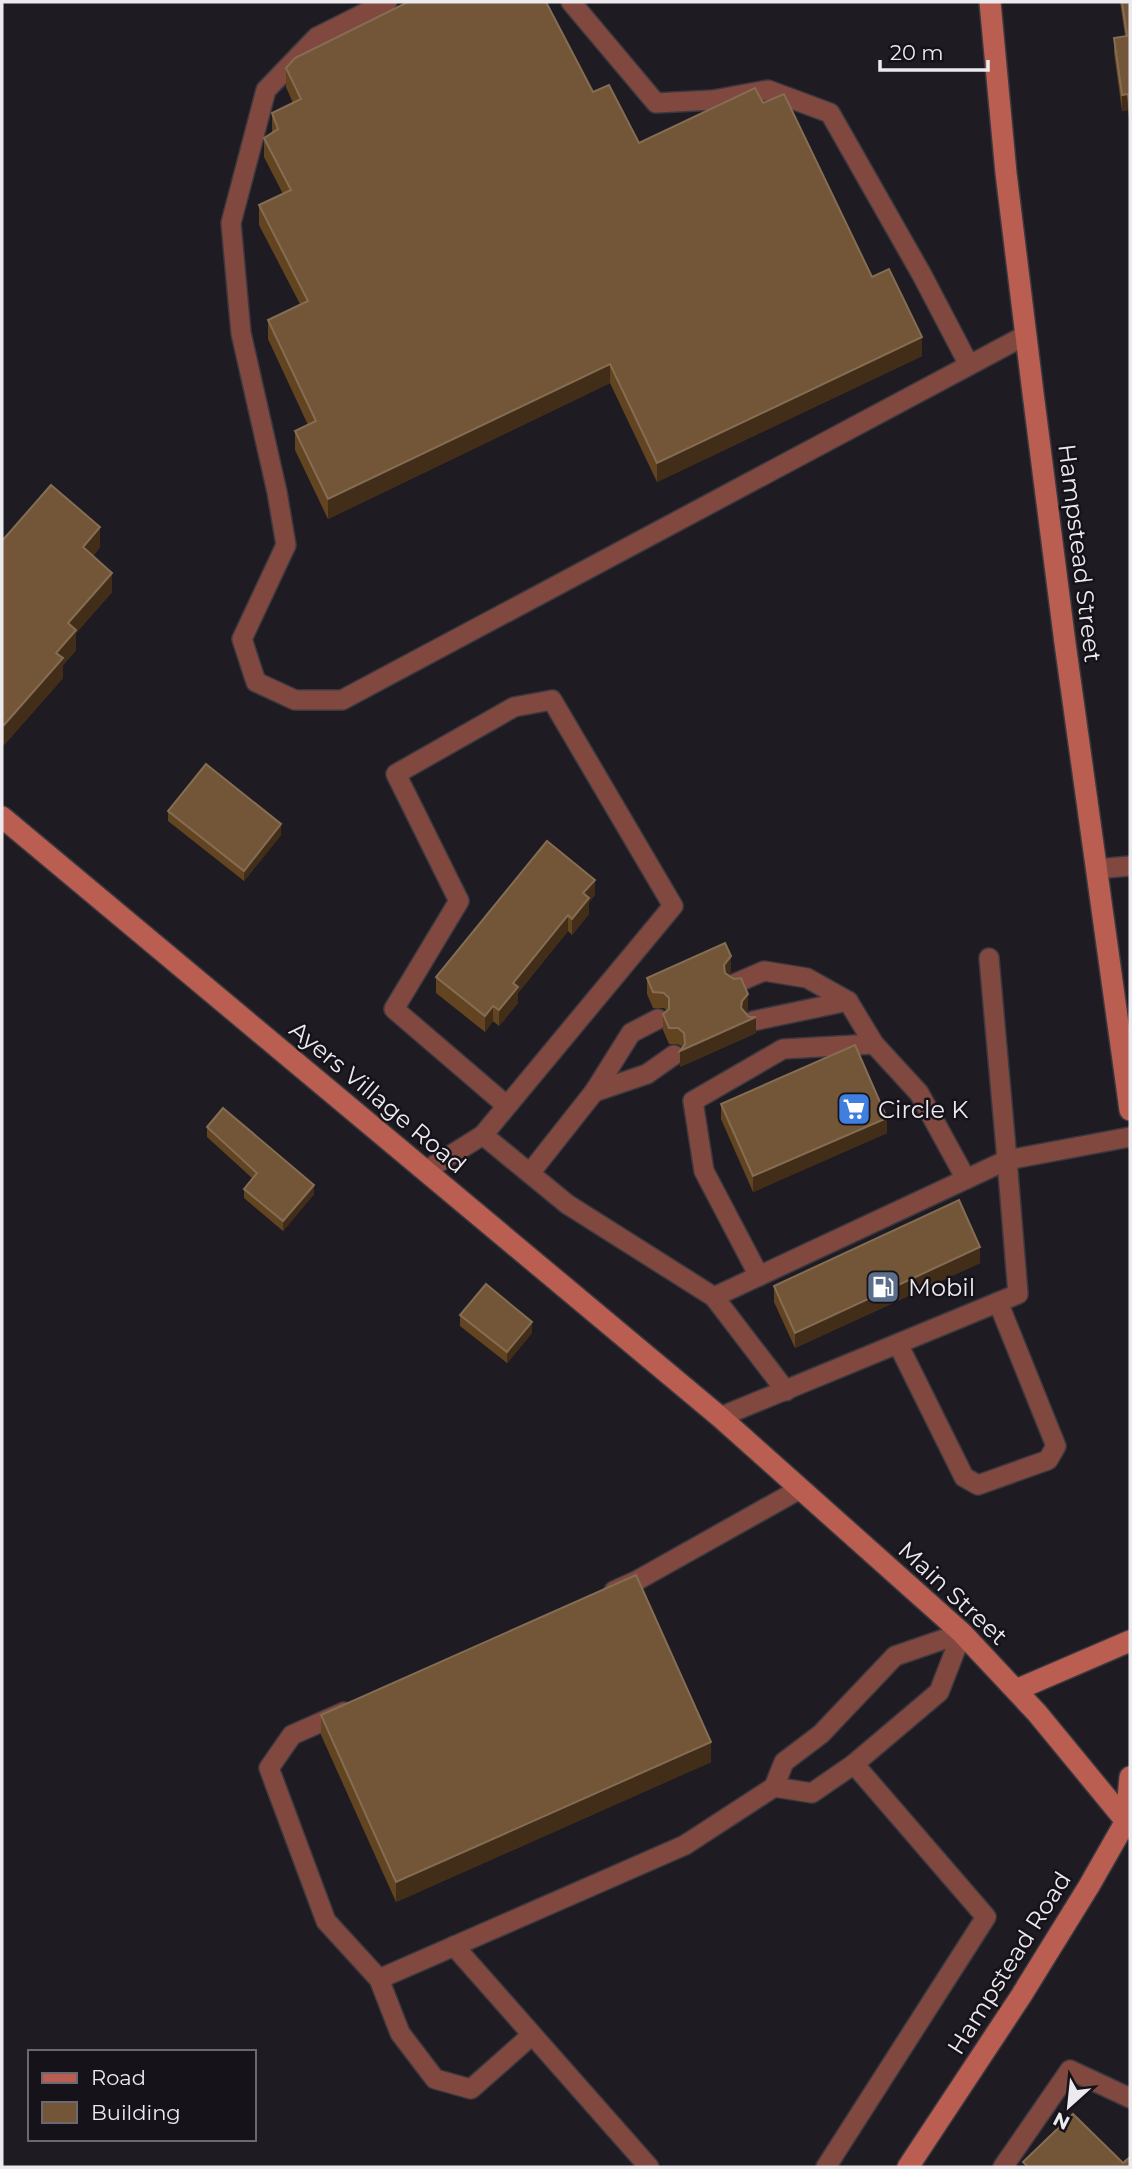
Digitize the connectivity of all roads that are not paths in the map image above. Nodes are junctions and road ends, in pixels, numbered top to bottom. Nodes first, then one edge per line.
1 (387, 2) edge
2 (571, 2) edge
3 (990, 2) edge
4 (1026, 335) junction
5 (969, 365) junction
6 (2, 817) edge
7 (1130, 866) edge
8 (1096, 869) junction
9 (989, 958) dead end
10 (736, 983) edge
11 (848, 1001) junction
12 (658, 1019) edge
13 (753, 1021) edge
14 (874, 1044) junction
15 (674, 1055) edge
16 (594, 1092) junction
17 (507, 1106) junction
18 (1130, 1110) edge
19 (483, 1135) junction
20 (1130, 1136) edge
21 (1007, 1160) junction
22 (425, 1171) junction
23 (530, 1173) junction
24 (965, 1179) junction
25 (759, 1276) junction
26 (714, 1297) junction
27 (998, 1302) junction
28 (898, 1344) junction
29 (786, 1391) junction
30 (720, 1417) junction
31 (800, 1489) junction
32 (597, 1598) edge
33 (962, 1633) junction
34 (1130, 1641) edge
35 (1016, 1690) junction
36 (355, 1707) edge
37 (854, 1765) junction
38 (1130, 1777) edge
39 (774, 1787) junction
40 (1128, 1823) edge
41 (454, 1946) junction
42 (379, 1979) junction
43 (532, 2035) junction
44 (1130, 2098) edge
45 (649, 2167) edge
46 (826, 2167) edge
47 (908, 2167) edge
48 (1003, 2167) edge

1 - 5 lane
2 - 5 lane
3 - 4 main road, Hampstead Street
4 - 5 lane
4 - 8 main road, Hampstead Street
6 - 22 main road, Ayers Village Road
7 - 8 lane
8 - 18 main road, Hampstead Street
9 - 21 lane
10 - 11 lane
11 - 13 lane
11 - 14 lane
12 - 16 lane
14 - 24 lane
14 - 25 lane
15 - 16 lane
16 - 23 lane
17 - 17 lane
17 - 19 lane
19 - 22 lane
19 - 23 lane
20 - 21 lane
21 - 24 lane
21 - 27 lane
22 - 30 main road, Ayers Village Road
23 - 26 lane
24 - 25 lane
25 - 26 lane
26 - 29 lane
27 - 28 lane
27 - 28 lane
28 - 29 lane
29 - 30 lane
30 - 31 main road, Main Street
31 - 32 lane
31 - 33 main road, Main Street
33 - 35 main road, Main Street
33 - 37 lane
33 - 39 lane
34 - 35 main road
35 - 40 main road, Main Street
36 - 42 lane
37 - 39 lane
37 - 46 lane
38 - 40 main road, Hampstead Road
39 - 41 lane
40 - 47 main road, Hampstead Road
41 - 42 lane
41 - 43 lane
42 - 43 lane
43 - 45 lane
44 - 48 lane

